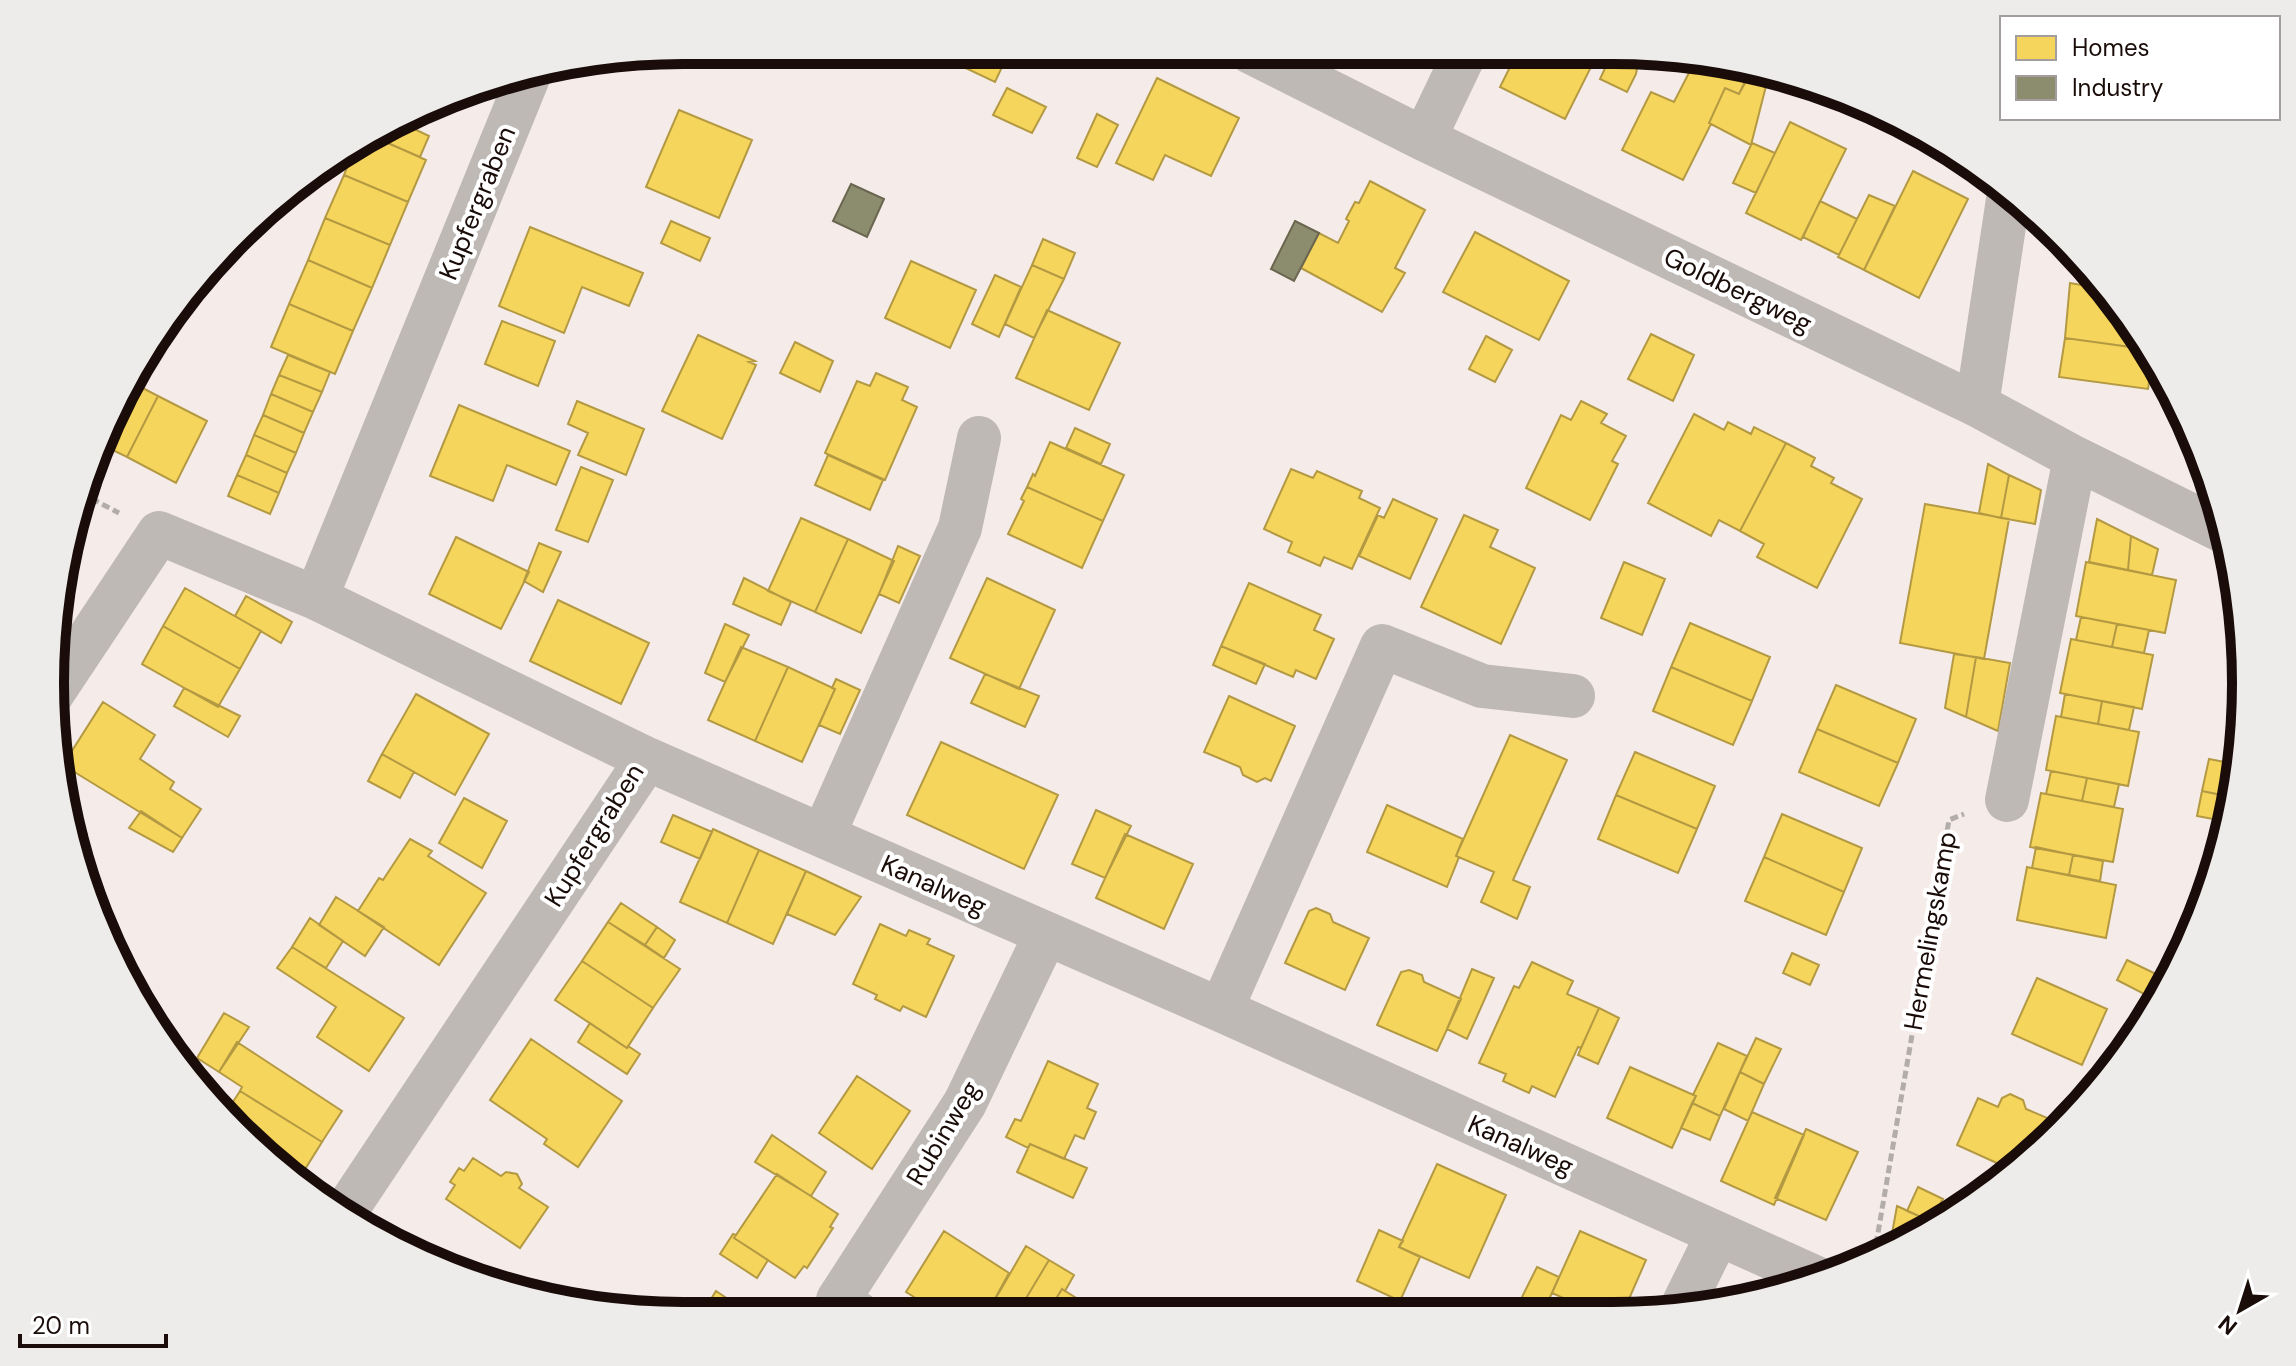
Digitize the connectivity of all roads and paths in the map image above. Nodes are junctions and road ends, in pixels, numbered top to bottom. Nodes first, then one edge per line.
1 (1275, 64) edge
2 (1460, 64) edge
3 (525, 85) edge
4 (1424, 139) junction
5 (2007, 206) edge
6 (1977, 405) junction
7 (979, 438) dead end
8 (2075, 458) junction
9 (2212, 525) edge
10 (316, 598) junction
11 (64, 676) edge
12 (1573, 696) dead end
13 (647, 759) junction
14 (2007, 800) joint
15 (823, 836) junction
16 (1046, 934) junction
17 (1221, 1010) junction
18 (350, 1205) edge
19 (1718, 1234) junction
20 (1876, 1243) edge
21 (1803, 1272) edge
22 (1687, 1298) edge
23 (841, 1302) edge

1 - 4 street, Goldbergweg
2 - 4 street
3 - 10 street, Kupfergraben
4 - 6 street, Goldbergweg
5 - 6 street
6 - 8 street, Goldbergweg
7 - 15 street
8 - 9 street, Goldbergweg
8 - 14 street
10 - 11 street, Kupfergraben
10 - 13 street, Kupfergraben
12 - 17 street
13 - 15 street, Kanalweg
13 - 18 street, Kupfergraben
14 - 20 path, Hermelingskamp
15 - 16 street, Kanalweg
16 - 17 street, Kanalweg
16 - 23 street, Rubinweg
17 - 19 street, Kanalweg
19 - 21 street, Kanalweg
19 - 22 street

